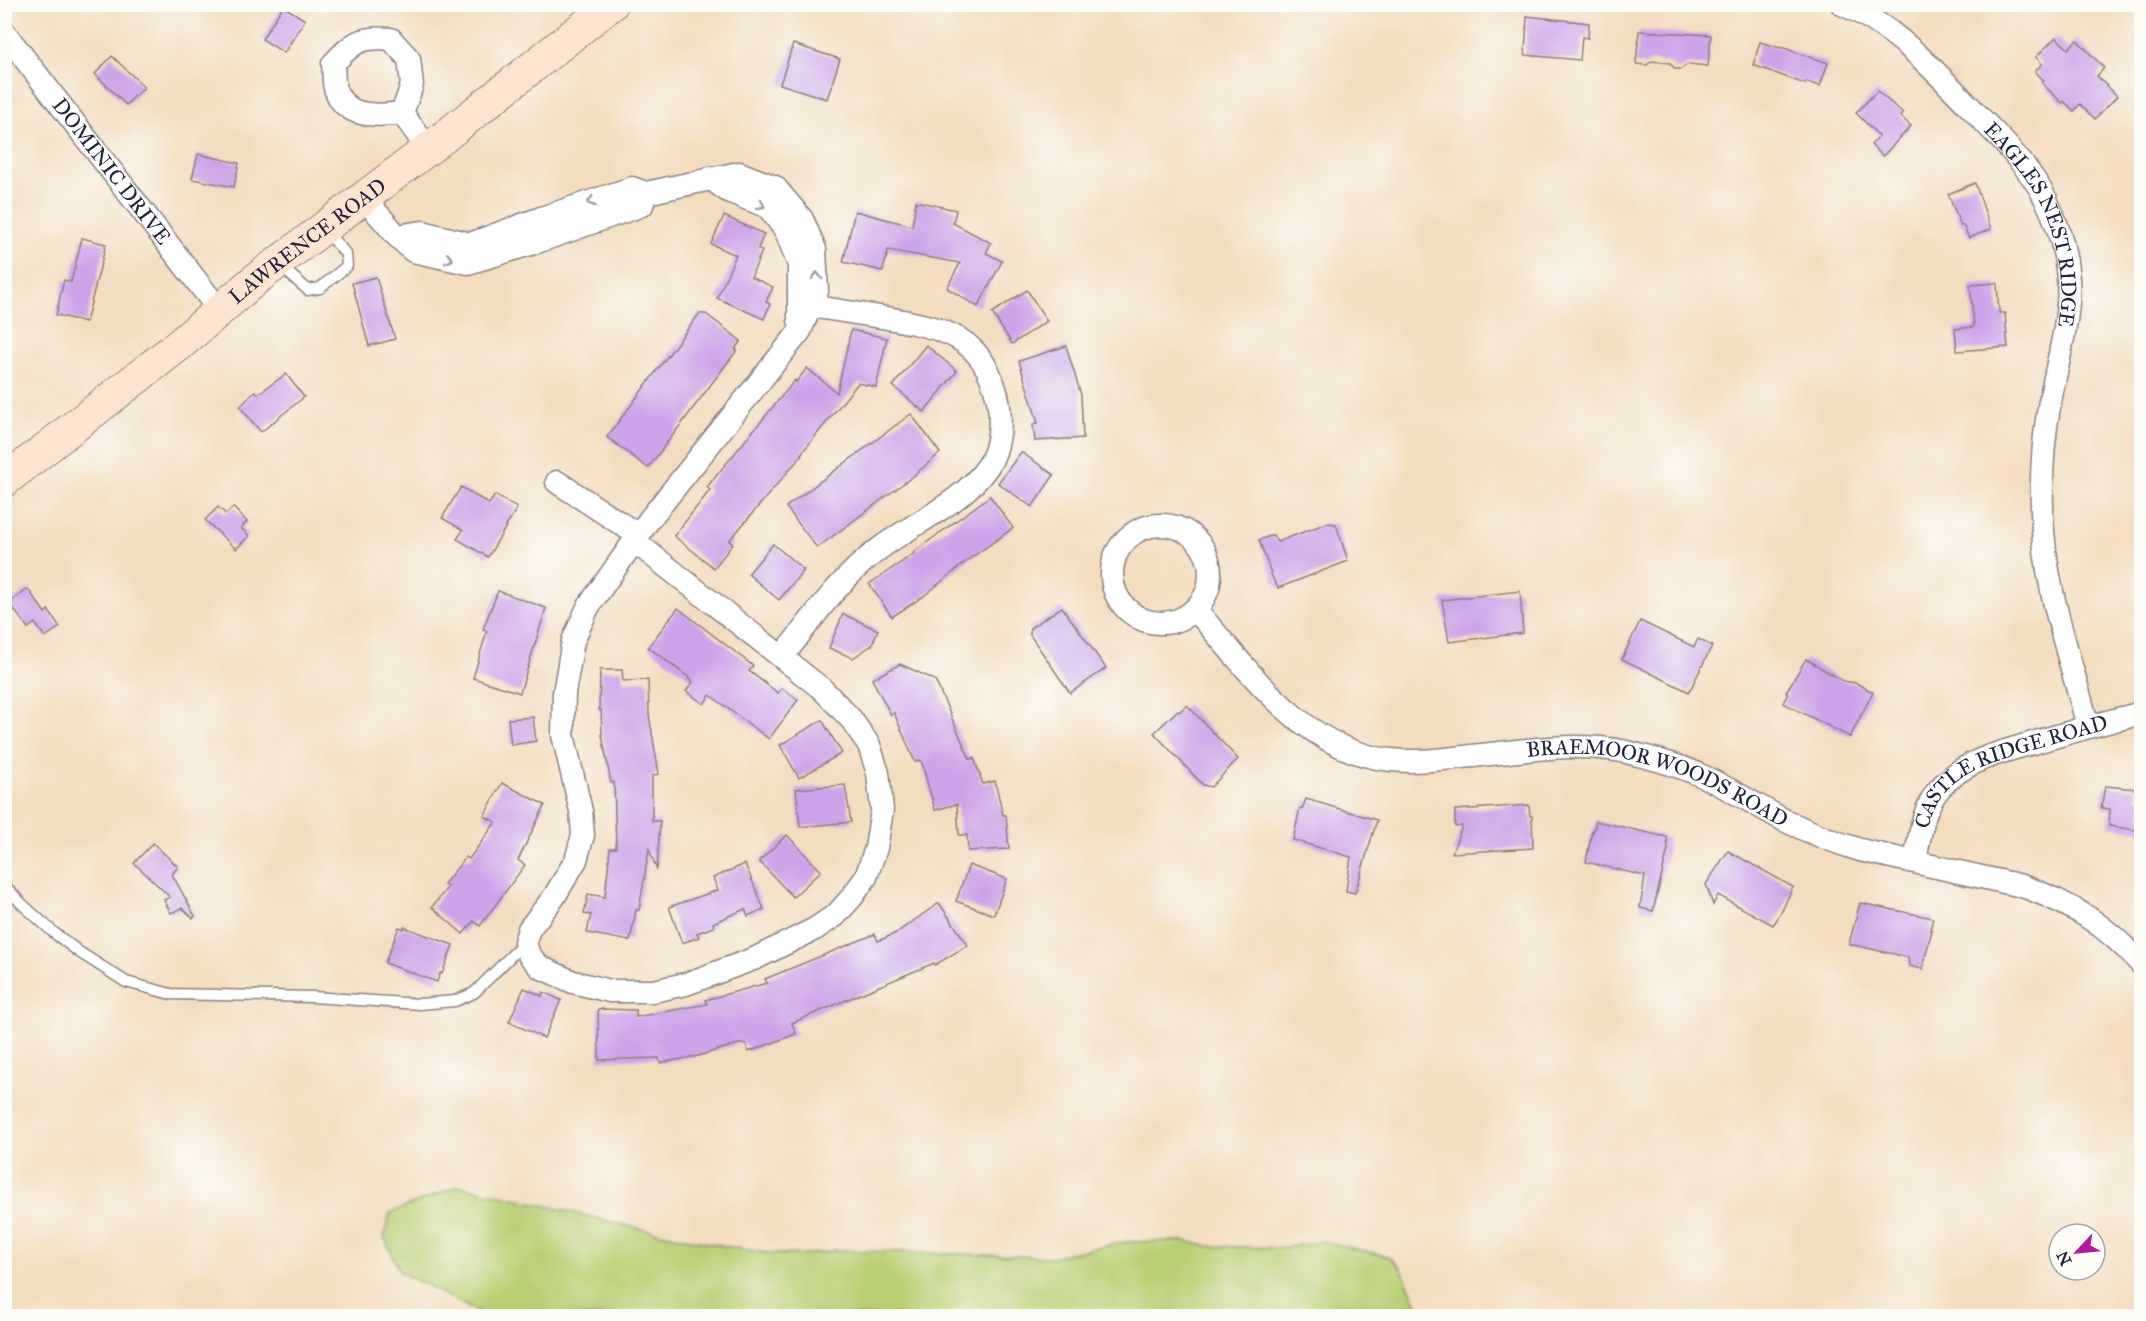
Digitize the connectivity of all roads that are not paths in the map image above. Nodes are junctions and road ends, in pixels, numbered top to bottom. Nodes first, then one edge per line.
1 (612, 4) edge
2 (1842, 4) edge
3 (4, 32) edge
4 (402, 114) dead end
5 (428, 149) junction
6 (710, 178) junction
7 (364, 198) junction
8 (324, 228) junction
9 (277, 264) junction
10 (810, 306) junction
11 (219, 310) junction
12 (800, 332) junction
13 (4, 481) edge
14 (557, 482) dead end
15 (636, 538) junction
16 (1195, 609) junction
17 (782, 657) junction
18 (2142, 713) edge
19 (2088, 727) junction
20 (1915, 861) junction
21 (4, 885) edge
22 (525, 942) junction
23 (2142, 965) edge

1 - 5 street, LAWRENCE ROAD
2 - 19 street, EAGLES NEST RIDGE
3 - 11 street, DOMINIC DRIVE
4 - 5 street
5 - 7 street, LAWRENCE ROAD
6 - 7 street
10 -> 6 street
6 -> 12 street
7 - 8 street, LAWRENCE ROAD
8 - 9 street, LAWRENCE ROAD
8 - 9 lane
9 - 11 street, LAWRENCE ROAD
10 - 12 street
10 - 17 street
11 - 13 street, LAWRENCE ROAD
12 - 15 street
14 - 15 street
15 - 17 street
15 - 22 street
16 - 16 street
16 - 20 street, BRAEMOOR WOODS ROAD
17 - 22 street
18 - 19 street, CASTLE RIDGE ROAD
19 - 20 street, CASTLE RIDGE ROAD
20 - 23 street, BRAEMOOR WOODS ROAD
21 - 22 lane

